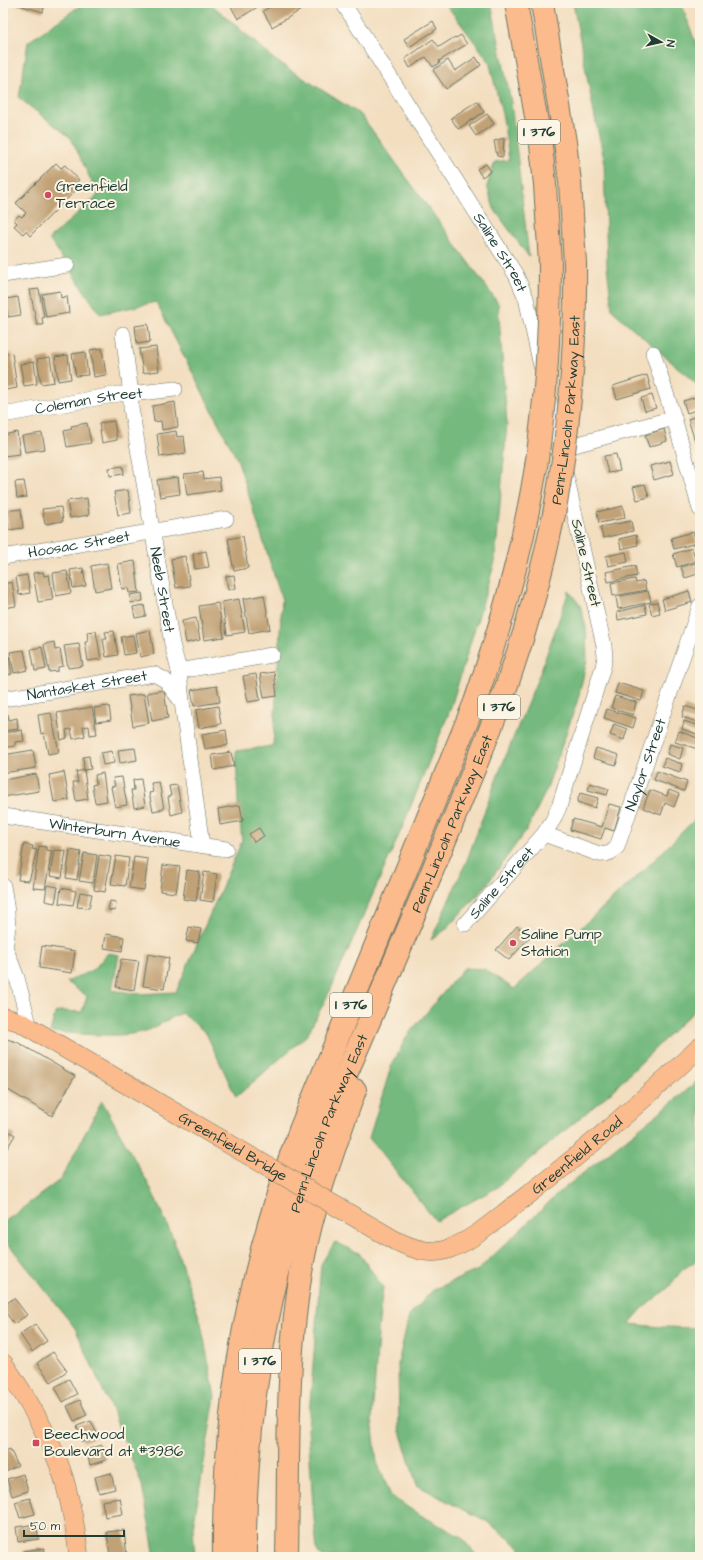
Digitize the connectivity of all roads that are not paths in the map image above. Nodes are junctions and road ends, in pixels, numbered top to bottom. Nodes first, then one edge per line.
1 (343, 3) edge
2 (516, 3) edge
3 (542, 3) edge
4 (67, 265) dead end
5 (3, 275) edge
6 (123, 334) dead end
7 (653, 353) dead end
8 (175, 390) dead end
9 (131, 394) junction
10 (3, 415) edge
11 (674, 418) junction
12 (560, 448) junction
13 (700, 509) edge
14 (226, 519) dead end
15 (153, 532) junction
16 (3, 557) edge
17 (700, 606) edge
18 (272, 655) dead end
19 (179, 671) junction
20 (3, 699) edge
21 (182, 702) junction
22 (3, 816) edge
23 (544, 834) junction
24 (202, 845) junction
25 (226, 849) dead end
26 (3, 886) edge
27 (423, 894) junction
28 (465, 924) dead end
29 (4, 950) edge
30 (3, 1017) edge
31 (30, 1028) junction
32 (700, 1047) edge
33 (445, 1250) joint
34 (3, 1363) edge
35 (79, 1557) edge
36 (224, 1557) edge
37 (245, 1557) edge
38 (287, 1557) edge

1 - 12 street, Saline Street
2 - 36 highway, Penn-Lincoln Parkway East / I 376, bridge
3 - 27 highway, Penn-Lincoln Parkway East / I 376, bridge
4 - 5 street
6 - 9 street, Neeb Street
7 - 11 street
8 - 9 street, Coleman Street
9 - 10 street, Coleman Street
9 - 15 street, Neeb Street
11 - 12 street
11 - 13 street
12 - 23 street, Saline Street
14 - 15 street, Hoosac Street
15 - 16 street, Hoosac Street
15 - 19 street, Neeb Street
17 - 23 street, Naylor Street
18 - 19 street
19 - 21 street, Neeb Street
20 - 21 street, Nantasket Street
21 - 24 street, Neeb Street
22 - 24 street, Winterburn Avenue
23 - 28 street, Saline Street
24 - 25 street, Winterburn Avenue
26 - 29 street
27 - 37 highway, Penn-Lincoln Parkway East / I 376
27 - 38 highway
29 - 31 street
30 - 31 main road, Greenfield Bridge
31 - 33 main road, Greenfield Bridge, bridge
32 - 33 main road, Greenfield Road
34 - 35 main road

